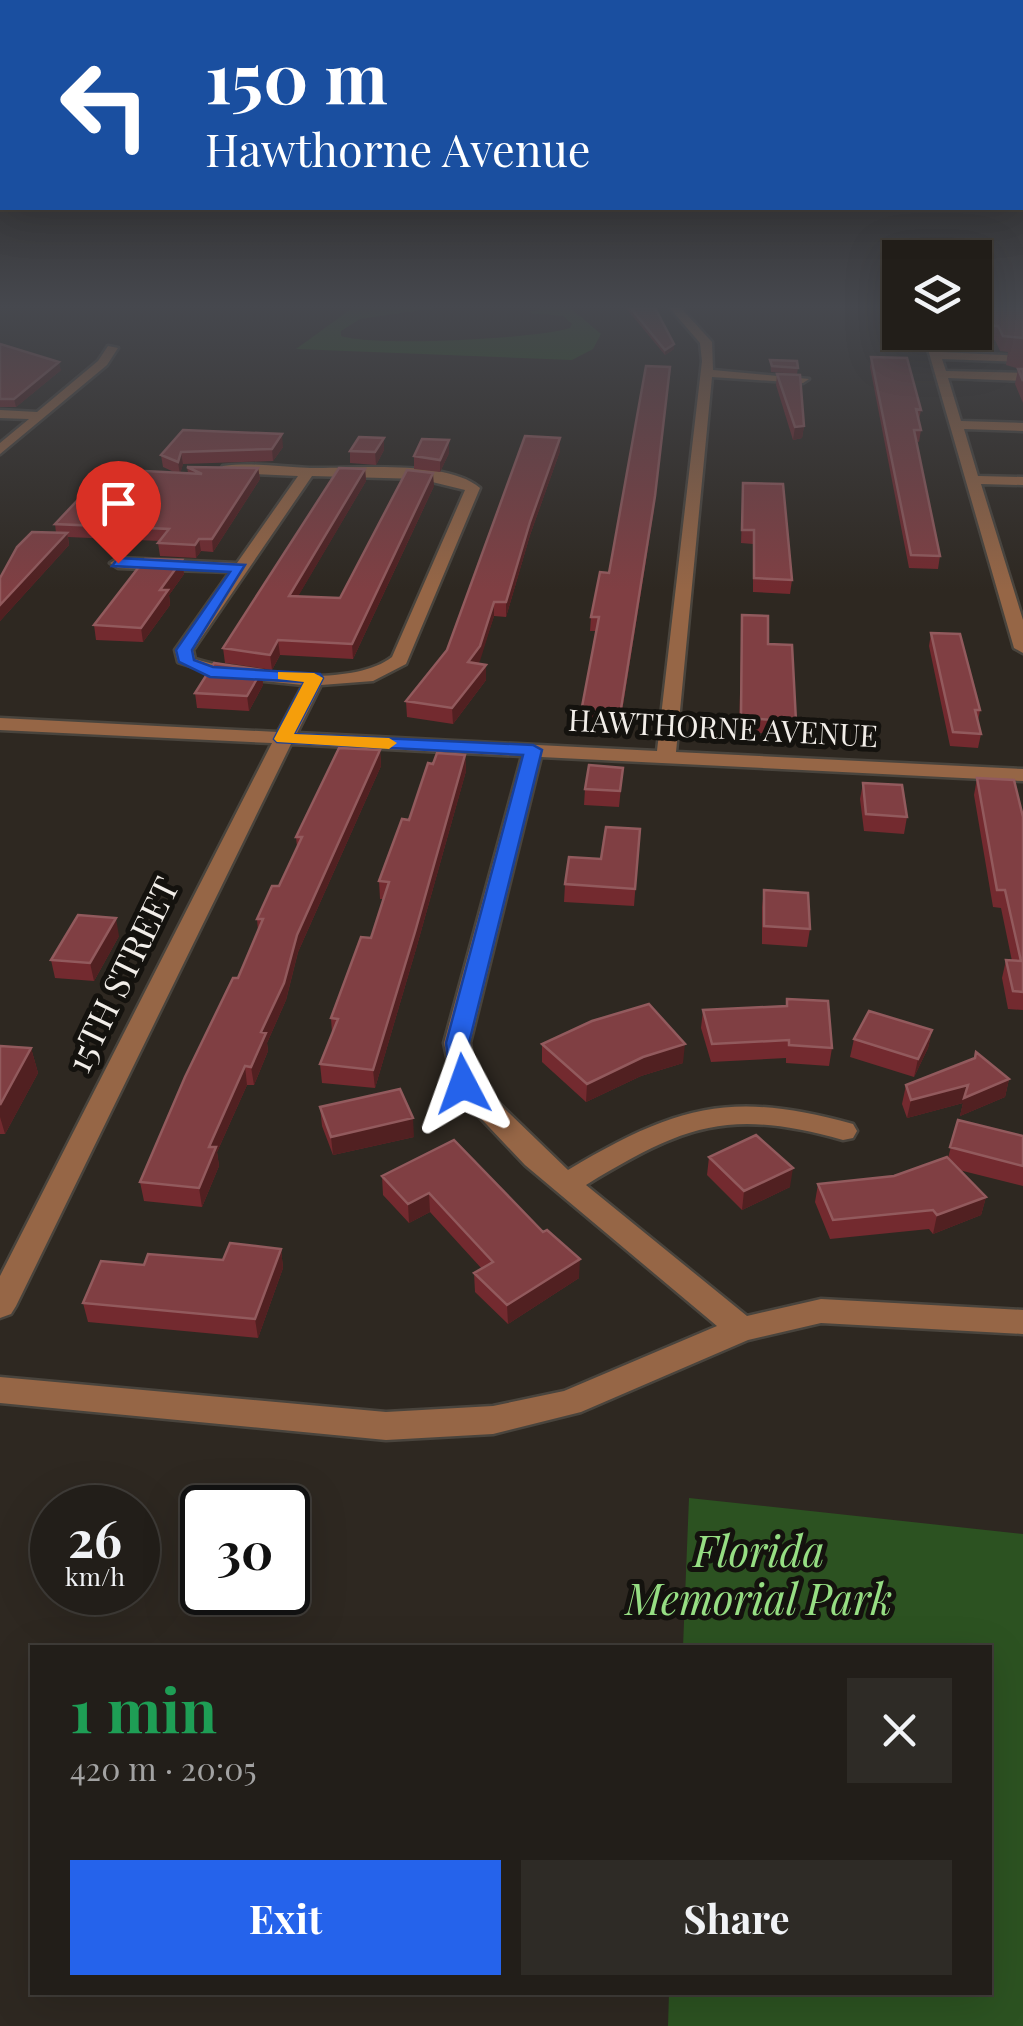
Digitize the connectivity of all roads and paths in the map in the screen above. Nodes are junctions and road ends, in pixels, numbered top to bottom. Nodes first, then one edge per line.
1 (60, 401) edge
2 (704, 401) edge
3 (949, 401) edge
4 (0, 414) edge
5 (42, 416) junction
6 (956, 425) junction
7 (1023, 427) edge
8 (0, 450) edge
9 (204, 470) edge
10 (308, 472) junction
11 (972, 480) junction
12 (1023, 481) edge
13 (118, 563) dead end
14 (240, 568) junction
15 (1023, 648) edge
16 (314, 678) junction
17 (0, 724) edge
18 (283, 739) junction
19 (533, 750) junction
20 (666, 756) junction
21 (1023, 775) edge
22 (842, 1131) dead end
23 (566, 1184) junction
24 (0, 1306) edge
25 (1023, 1322) edge
26 (742, 1329) junction
27 (0, 1390) edge

1 - 5 street
2 - 20 street
3 - 6 street
4 - 5 street
5 - 8 street
6 - 7 street
6 - 11 street
9 - 10 street
10 - 14 street
10 - 16 street
11 - 12 street
11 - 15 street
13 - 14 street
14 - 16 street
16 - 18 street, 15TH STREET
17 - 18 street, HAWTHORNE AVENUE
18 - 19 street, HAWTHORNE AVENUE
18 - 24 street, 15TH STREET
19 - 20 street, HAWTHORNE AVENUE
19 - 23 street
20 - 21 street, HAWTHORNE AVENUE
22 - 23 street
23 - 26 street
25 - 26 street
26 - 27 street

